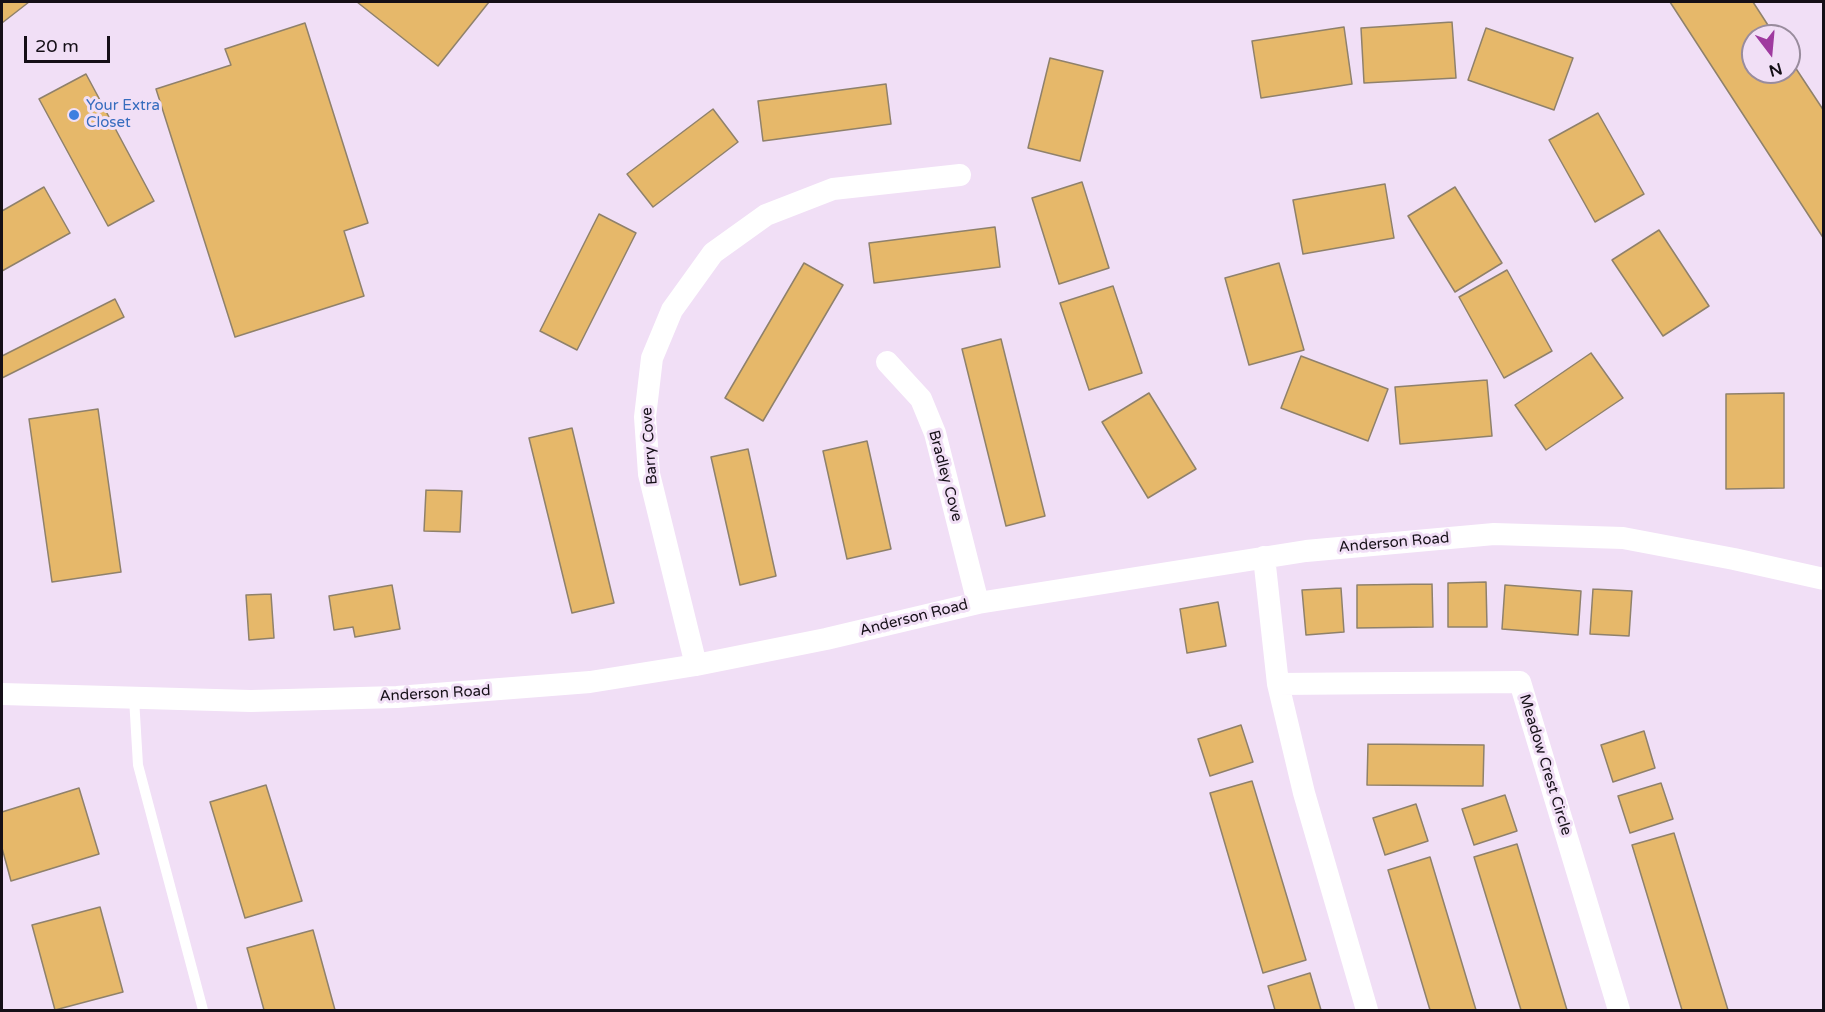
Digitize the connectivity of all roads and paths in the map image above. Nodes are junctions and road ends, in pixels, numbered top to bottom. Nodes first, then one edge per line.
1 (960, 175) dead end
2 (887, 362) dead end
3 (1264, 557) junction
4 (1824, 579) edge
5 (978, 603) junction
6 (696, 665) junction
7 (1278, 684) junction
8 (2, 694) edge
9 (134, 698) junction
10 (203, 1011) edge
11 (1367, 1011) edge
12 (1620, 1011) edge

1 - 6 street, Barry Cove
2 - 5 street, Bradley Cove
3 - 4 street, Anderson Road
3 - 5 street, Anderson Road
3 - 7 street
5 - 6 street, Anderson Road
6 - 9 street, Anderson Road
7 - 11 street
7 - 12 street, Meadow Crest Circle
8 - 9 street, Anderson Road
9 - 10 lane

